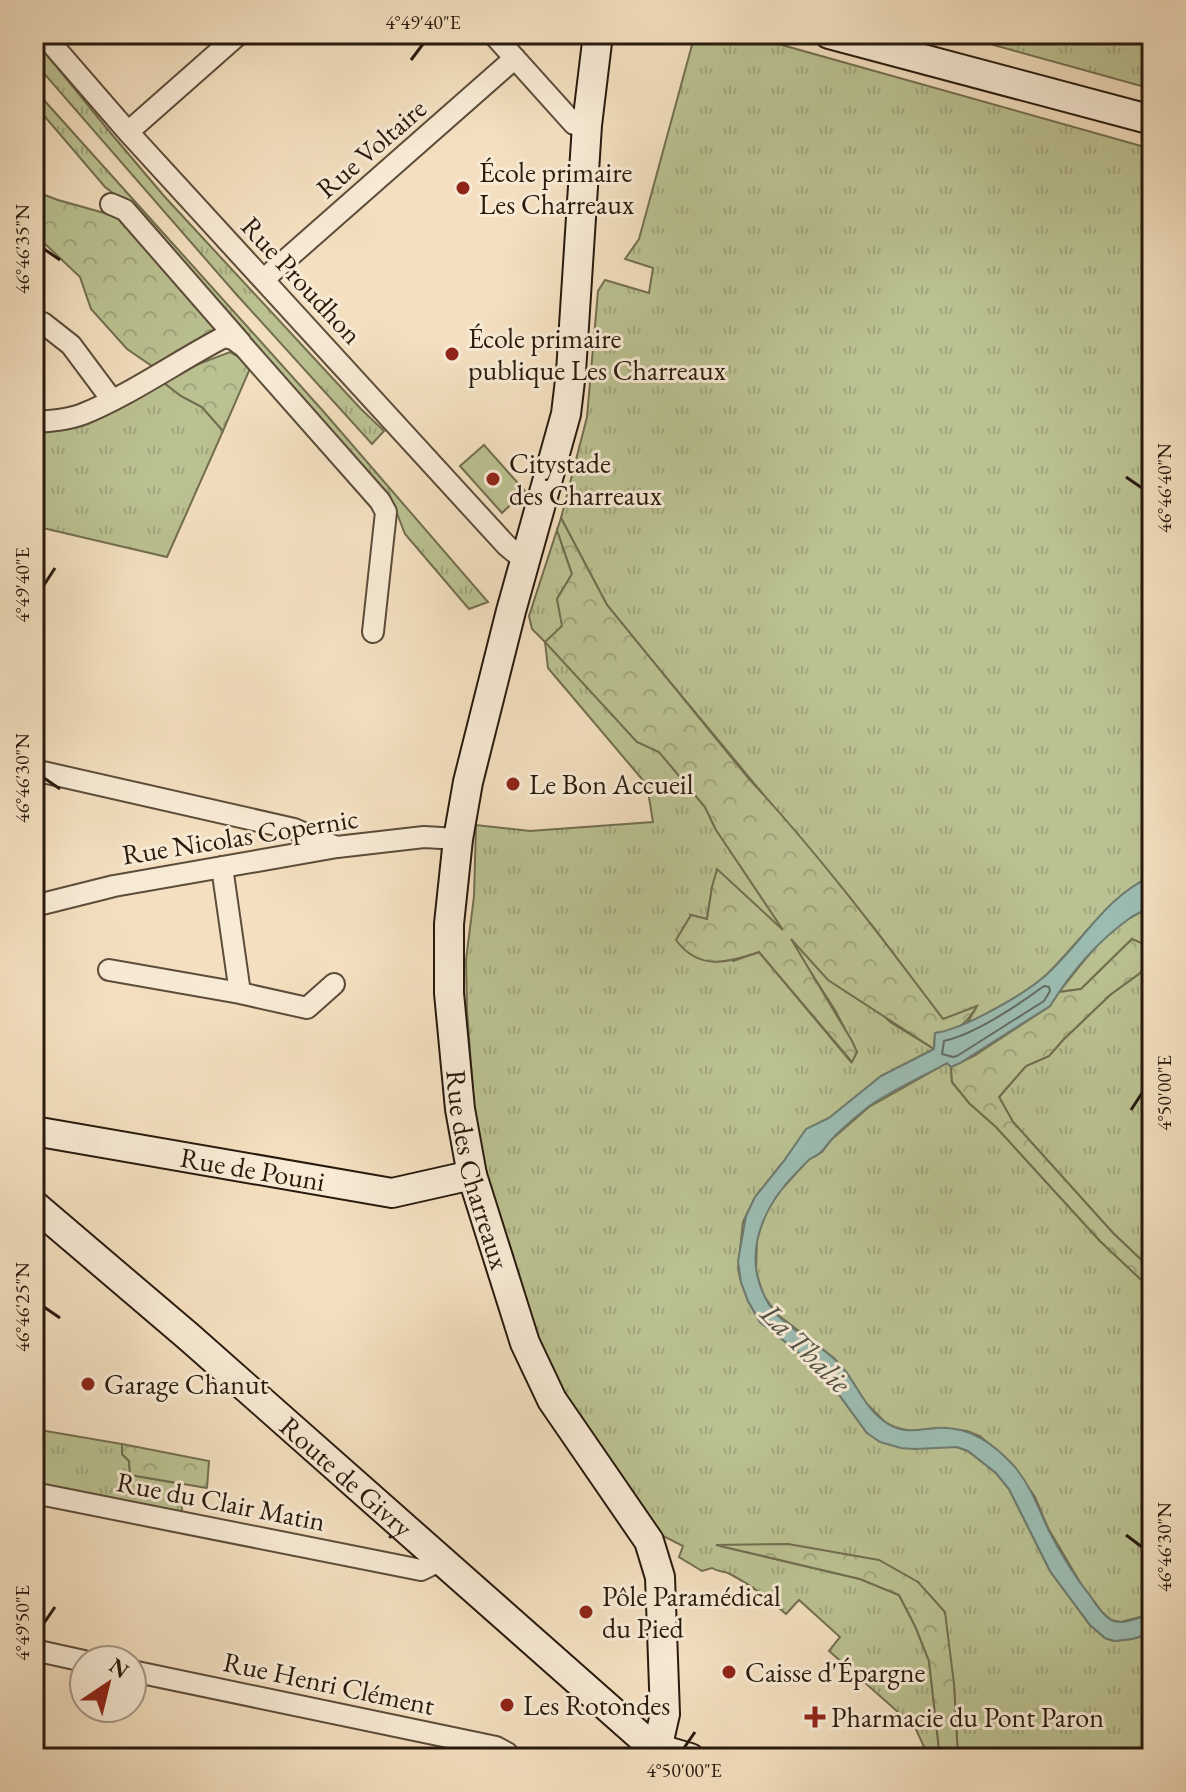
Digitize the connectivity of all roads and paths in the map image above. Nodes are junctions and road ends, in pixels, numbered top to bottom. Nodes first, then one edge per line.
1 (43, 34) edge
2 (239, 34) edge
3 (493, 34) edge
4 (598, 34) edge
5 (829, 34) edge
6 (515, 58) junction
7 (1152, 120) edge
8 (587, 125) junction
9 (128, 132) junction
10 (111, 204) dead end
11 (264, 279) junction
12 (43, 323) dead end
13 (244, 347) junction
14 (112, 400) junction
15 (34, 422) edge
16 (526, 558) junction
17 (373, 632) dead end
18 (34, 770) edge
19 (458, 839) junction
20 (337, 847) junction
21 (222, 867) junction
22 (34, 906) edge
23 (109, 970) dead end
24 (334, 984) dead end
25 (240, 993) junction
26 (34, 1131) edge
27 (472, 1175) junction
28 (34, 1205) edge
29 (34, 1493) edge
30 (442, 1560) junction
31 (34, 1650) edge
32 (68, 1657) edge
33 (148, 1674) edge
34 (654, 1756) edge
35 (511, 1758) edge
36 (690, 1758) edge

1 - 9 street, Rue Proudhon
2 - 9 street
3 - 6 street
4 - 8 main road, Rue des Charreaux
5 - 7 main road
6 - 8 street
6 - 11 street, Rue Voltaire
8 - 16 main road, Rue des Charreaux
9 - 11 street, Rue Proudhon
10 - 13 street
11 - 16 street, Rue Proudhon
12 - 14 street
13 - 14 street
13 - 17 street
14 - 15 street
16 - 19 main road, Rue des Charreaux
18 - 20 street
19 - 20 street, Rue Nicolas Copernic
19 - 27 main road, Rue des Charreaux
20 - 21 street, Rue Nicolas Copernic
21 - 22 street, Rue Nicolas Copernic
21 - 25 street
23 - 25 street
24 - 25 street
26 - 27 main road, Rue de Pouni
27 - 34 main road, Rue des Charreaux
28 - 30 main road, Route de Givry
29 - 30 street, Rue du Clair Matin
30 - 34 main road, Route de Givry
31 - 32 street
33 - 35 street, Rue Henri Clément
34 - 36 main road

